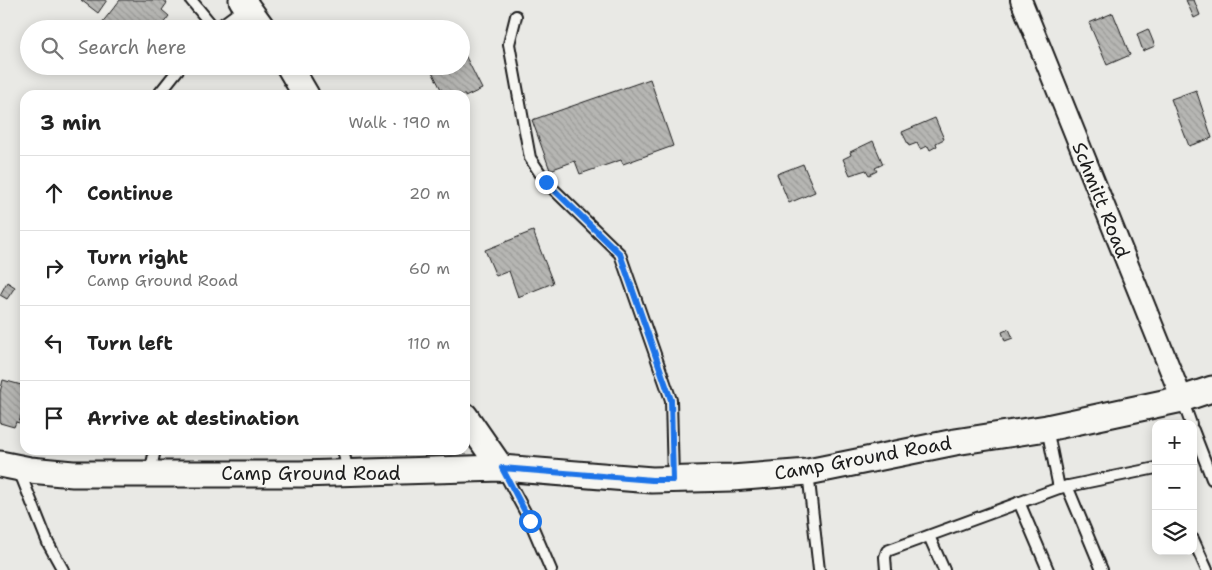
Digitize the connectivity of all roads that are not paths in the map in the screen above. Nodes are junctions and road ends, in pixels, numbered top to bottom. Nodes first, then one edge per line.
1 (191, 0) edge
2 (1021, 0) edge
3 (244, 3) edge
4 (516, 16) dead end
5 (208, 20) edge
6 (226, 20) edge
7 (256, 20) edge
8 (174, 75) edge
9 (294, 75) edge
10 (162, 90) edge
11 (303, 90) edge
12 (1212, 389) edge
13 (1182, 399) junction
14 (1190, 420) edge
15 (470, 423) edge
16 (1047, 428) junction
17 (1197, 439) edge
18 (154, 455) edge
19 (346, 462) edge
20 (9, 466) edge
21 (1209, 466) edge
22 (502, 468) junction
23 (1152, 469) edge
24 (808, 472) junction
25 (150, 474) junction
26 (1212, 479) edge
27 (673, 480) junction
28 (1063, 487) junction
29 (1019, 502) junction
30 (928, 536) junction
31 (1197, 549) edge
32 (63, 570) edge
33 (551, 570) edge
34 (819, 570) edge
35 (886, 570) edge
36 (944, 570) edge
37 (1048, 570) edge
38 (1102, 570) edge
39 (1206, 570) edge

1 - 5 lane
2 - 13 street, Schmitt Road
3 - 6 lane
3 - 7 street
4 - 27 lane
8 - 10 lane
9 - 11 street
12 - 13 street, Camp Ground Road
13 - 14 lane
13 - 16 street, Camp Ground Road
15 - 22 street
16 - 24 street, Camp Ground Road
16 - 28 lane
17 - 21 lane
18 - 25 lane
19 - 22 street, Camp Ground Road
19 - 25 street, Camp Ground Road
20 - 25 street, Camp Ground Road
20 - 32 lane
21 - 26 lane
22 - 27 street, Camp Ground Road
22 - 33 lane
23 - 28 lane
24 - 27 street, Camp Ground Road
24 - 34 lane
28 - 29 lane
28 - 38 lane
29 - 30 lane
29 - 37 lane
30 - 35 lane
30 - 36 lane
31 - 39 lane

